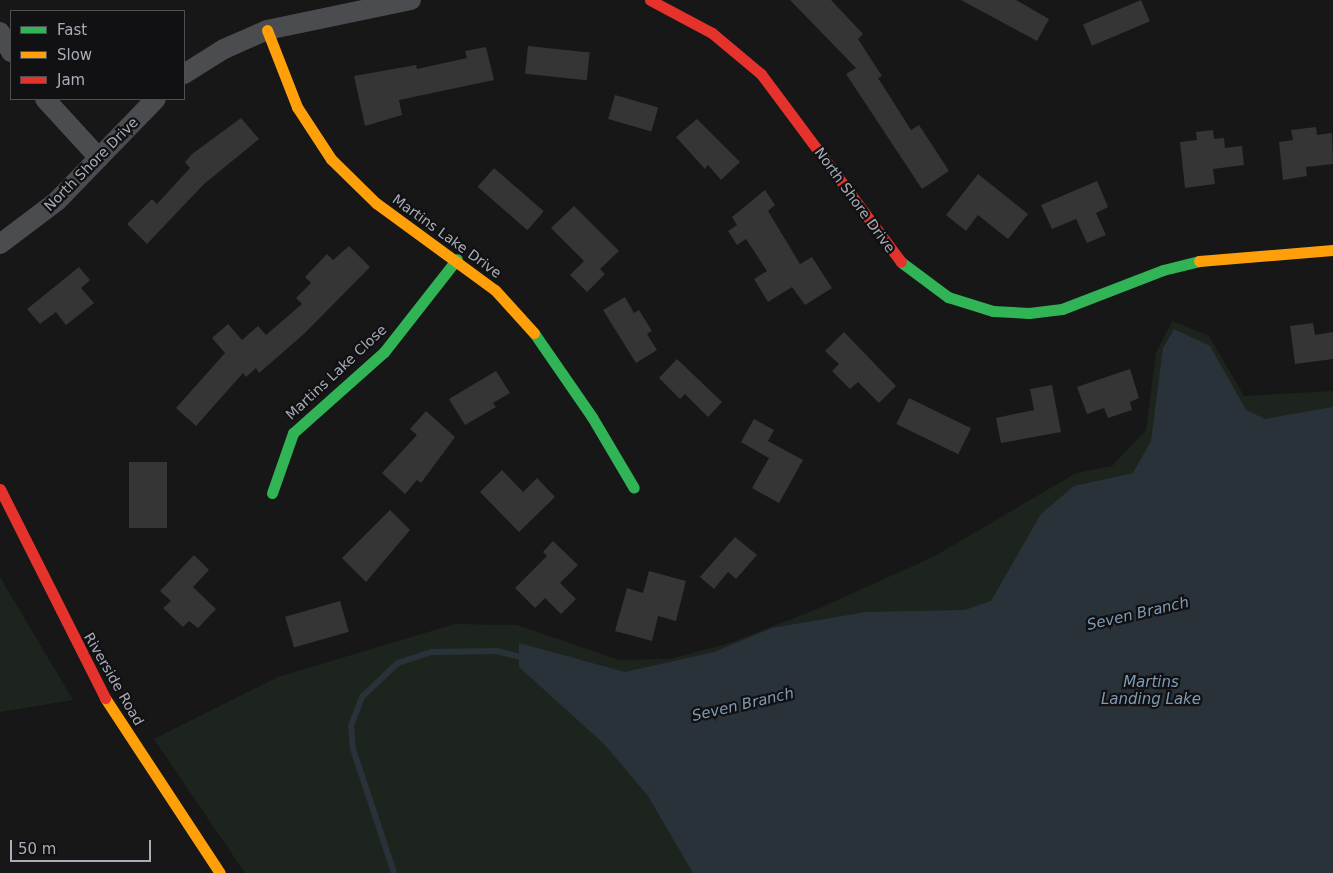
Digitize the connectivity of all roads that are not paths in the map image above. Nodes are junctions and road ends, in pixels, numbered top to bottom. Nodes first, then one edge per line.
1 (410, 0) edge
2 (650, 0) edge
3 (267, 30) junction
4 (0, 32) edge
5 (10, 50) edge
6 (185, 73) edge
7 (46, 100) edge
8 (155, 100) edge
9 (99, 158) junction
10 (0, 244) edge
11 (1333, 250) edge
12 (457, 259) junction
13 (634, 488) dead end
14 (0, 489) edge
15 (272, 493) dead end
16 (220, 873) edge

1 - 3 street
2 - 11 street, North Shore Drive
3 - 6 street
3 - 12 street, Martins Lake Drive
4 - 5 street
7 - 9 street
8 - 9 street, North Shore Drive
9 - 10 street, North Shore Drive
12 - 13 street, Martins Lake Drive
12 - 15 street, Martins Lake Close
14 - 16 street, Riverside Road

